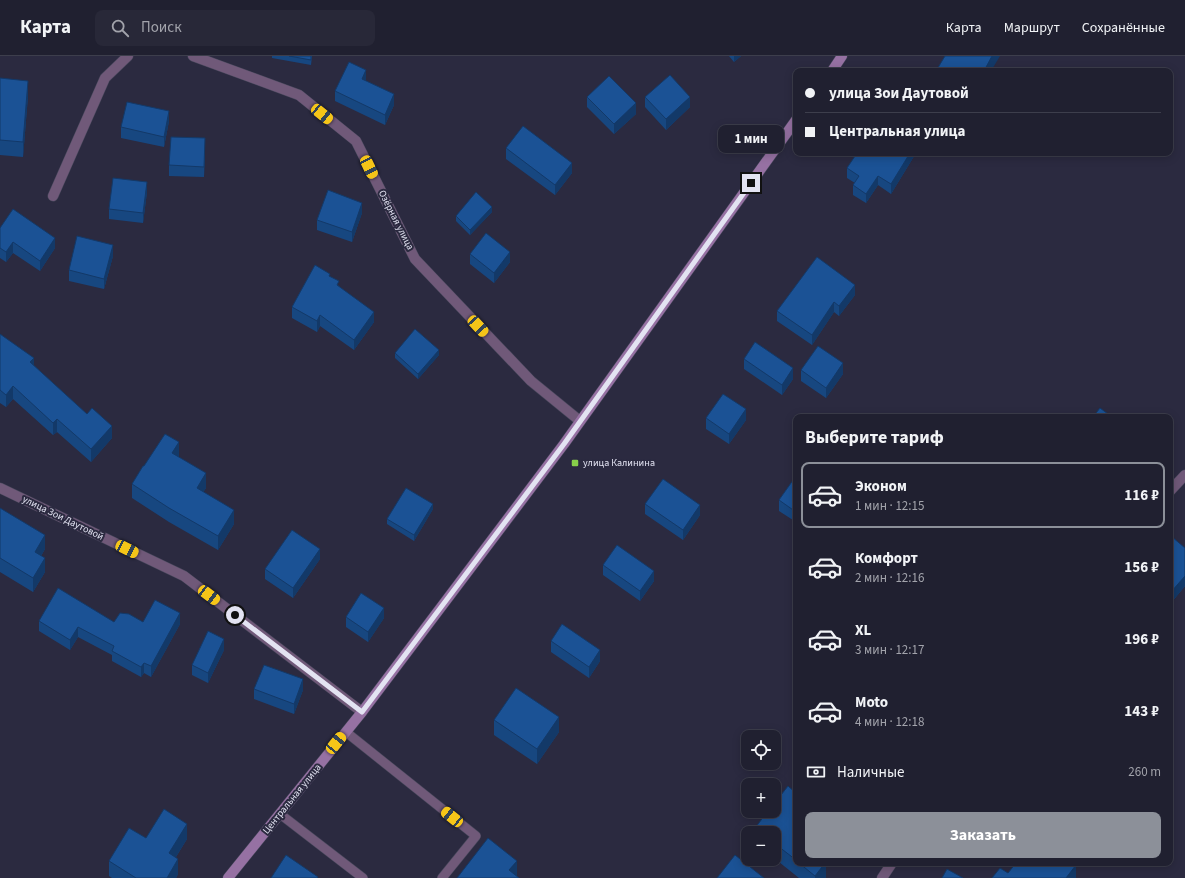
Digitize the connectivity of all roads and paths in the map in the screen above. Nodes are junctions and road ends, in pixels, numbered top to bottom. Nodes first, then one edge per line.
1 (128, 56) edge
2 (193, 56) edge
3 (842, 56) edge
4 (834, 68) edge
5 (793, 124) edge
6 (53, 196) dead end
7 (580, 421) junction
8 (1185, 475) edge
9 (0, 488) edge
10 (1173, 488) edge
11 (362, 712) junction
12 (346, 732) junction
13 (280, 814) junction
14 (890, 866) edge
15 (228, 878) edge
16 (363, 878) edge
17 (442, 878) edge
18 (882, 878) edge

1 - 6 street
2 - 7 street, Озёрная улица
3 - 4 street
5 - 7 street, Центральная улица
7 - 11 street, Центральная улица
8 - 10 street
9 - 11 street, улица Зои Даутовой
11 - 12 street, Центральная улица
12 - 13 street, Центральная улица
12 - 17 lane
13 - 15 street, Центральная улица
13 - 16 lane
14 - 18 street

